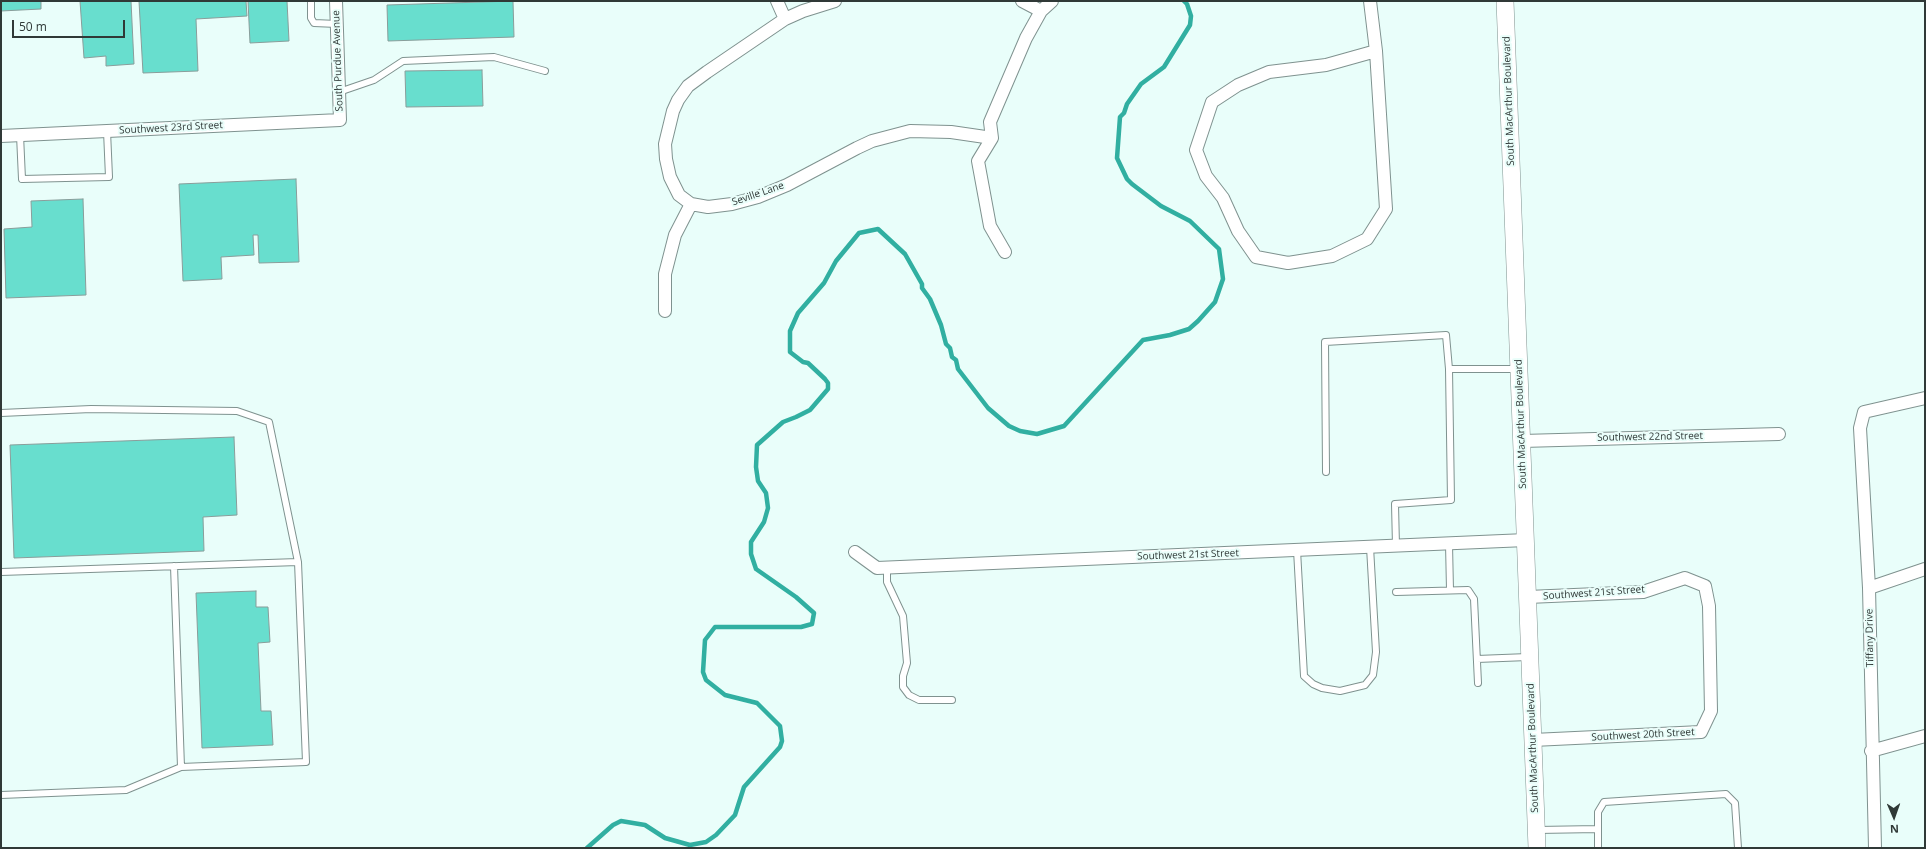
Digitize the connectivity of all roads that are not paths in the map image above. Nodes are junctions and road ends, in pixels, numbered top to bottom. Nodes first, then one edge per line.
1 (311, 1) edge
2 (336, 1) edge
3 (777, 1) edge
4 (835, 1) edge
5 (1022, 1) edge
6 (1052, 1) edge
7 (1370, 1) edge
8 (1505, 1) edge
9 (1041, 11) junction
10 (785, 19) junction
11 (337, 24) junction
12 (1376, 51) junction
13 (545, 71) dead end
14 (339, 92) junction
15 (340, 120) joint
16 (107, 131) junction
17 (20, 135) junction
18 (1, 136) edge
19 (992, 138) junction
20 (691, 204) junction
21 (1005, 252) dead end
22 (665, 311) dead end
23 (1449, 369) junction
24 (1519, 370) junction
25 (1925, 398) edge
26 (1, 413) edge
27 (1779, 434) dead end
28 (1522, 440) junction
29 (1326, 472) dead end
30 (1526, 540) junction
31 (1449, 544) junction
32 (1396, 546) junction
33 (1370, 547) junction
34 (1297, 550) junction
35 (855, 552) dead end
36 (298, 562) junction
37 (174, 566) junction
38 (887, 567) junction
39 (1925, 569) edge
40 (1, 572) edge
41 (1705, 586) joint
42 (1869, 588) junction
43 (1450, 590) junction
44 (1396, 592) dead end
45 (1528, 597) junction
46 (1530, 657) junction
47 (1477, 659) junction
48 (1478, 683) dead end
49 (952, 700) dead end
50 (1925, 736) edge
51 (1533, 740) junction
52 (1871, 751) junction
53 (181, 767) junction
54 (1, 795) edge
55 (1598, 829) junction
56 (1536, 830) junction
57 (1537, 848) edge
58 (1598, 848) edge
59 (1738, 848) edge
60 (1874, 848) edge

1 - 11 lane
2 - 11 street, South Purdue Avenue
3 - 10 street
4 - 10 street
5 - 9 street
6 - 9 street
7 - 12 street
8 - 24 main road, South MacArthur Boulevard
9 - 19 street
10 - 20 street
11 - 14 street, South Purdue Avenue
12 - 12 street
13 - 14 lane
14 - 15 street, South Purdue Avenue
15 - 16 street, Southwest 23rd Street
16 - 17 street, Southwest 23rd Street
16 - 17 lane
17 - 18 street, Southwest 23rd Street
19 - 20 street, Seville Lane
19 - 21 street
20 - 22 street
23 - 24 lane
23 - 29 lane
23 - 32 lane
24 - 28 main road, South MacArthur Boulevard
25 - 42 street, Tiffany Drive
26 - 36 lane
27 - 28 street, Southwest 22nd Street
28 - 30 main road, South MacArthur Boulevard
30 - 31 street, Southwest 21st Street
30 - 45 main road, South MacArthur Boulevard
31 - 32 street, Southwest 21st Street
31 - 43 lane
32 - 33 street, Southwest 21st Street
33 - 34 street, Southwest 21st Street
33 - 34 lane
34 - 38 street, Southwest 21st Street
35 - 38 street, Southwest 21st Street
36 - 37 lane
36 - 53 lane
37 - 40 lane
37 - 53 lane
38 - 49 lane
39 - 42 street
41 - 45 street, Southwest 21st Street
41 - 51 street, Southwest 20th Street
42 - 52 street, Tiffany Drive
43 - 44 lane
43 - 47 lane
45 - 46 main road, South MacArthur Boulevard
46 - 47 lane
46 - 51 main road, South MacArthur Boulevard
47 - 48 lane
50 - 52 street
51 - 56 main road, South MacArthur Boulevard
52 - 60 street, Tiffany Drive
53 - 54 lane
55 - 56 lane
55 - 58 lane
55 - 59 lane
56 - 57 main road, South MacArthur Boulevard

